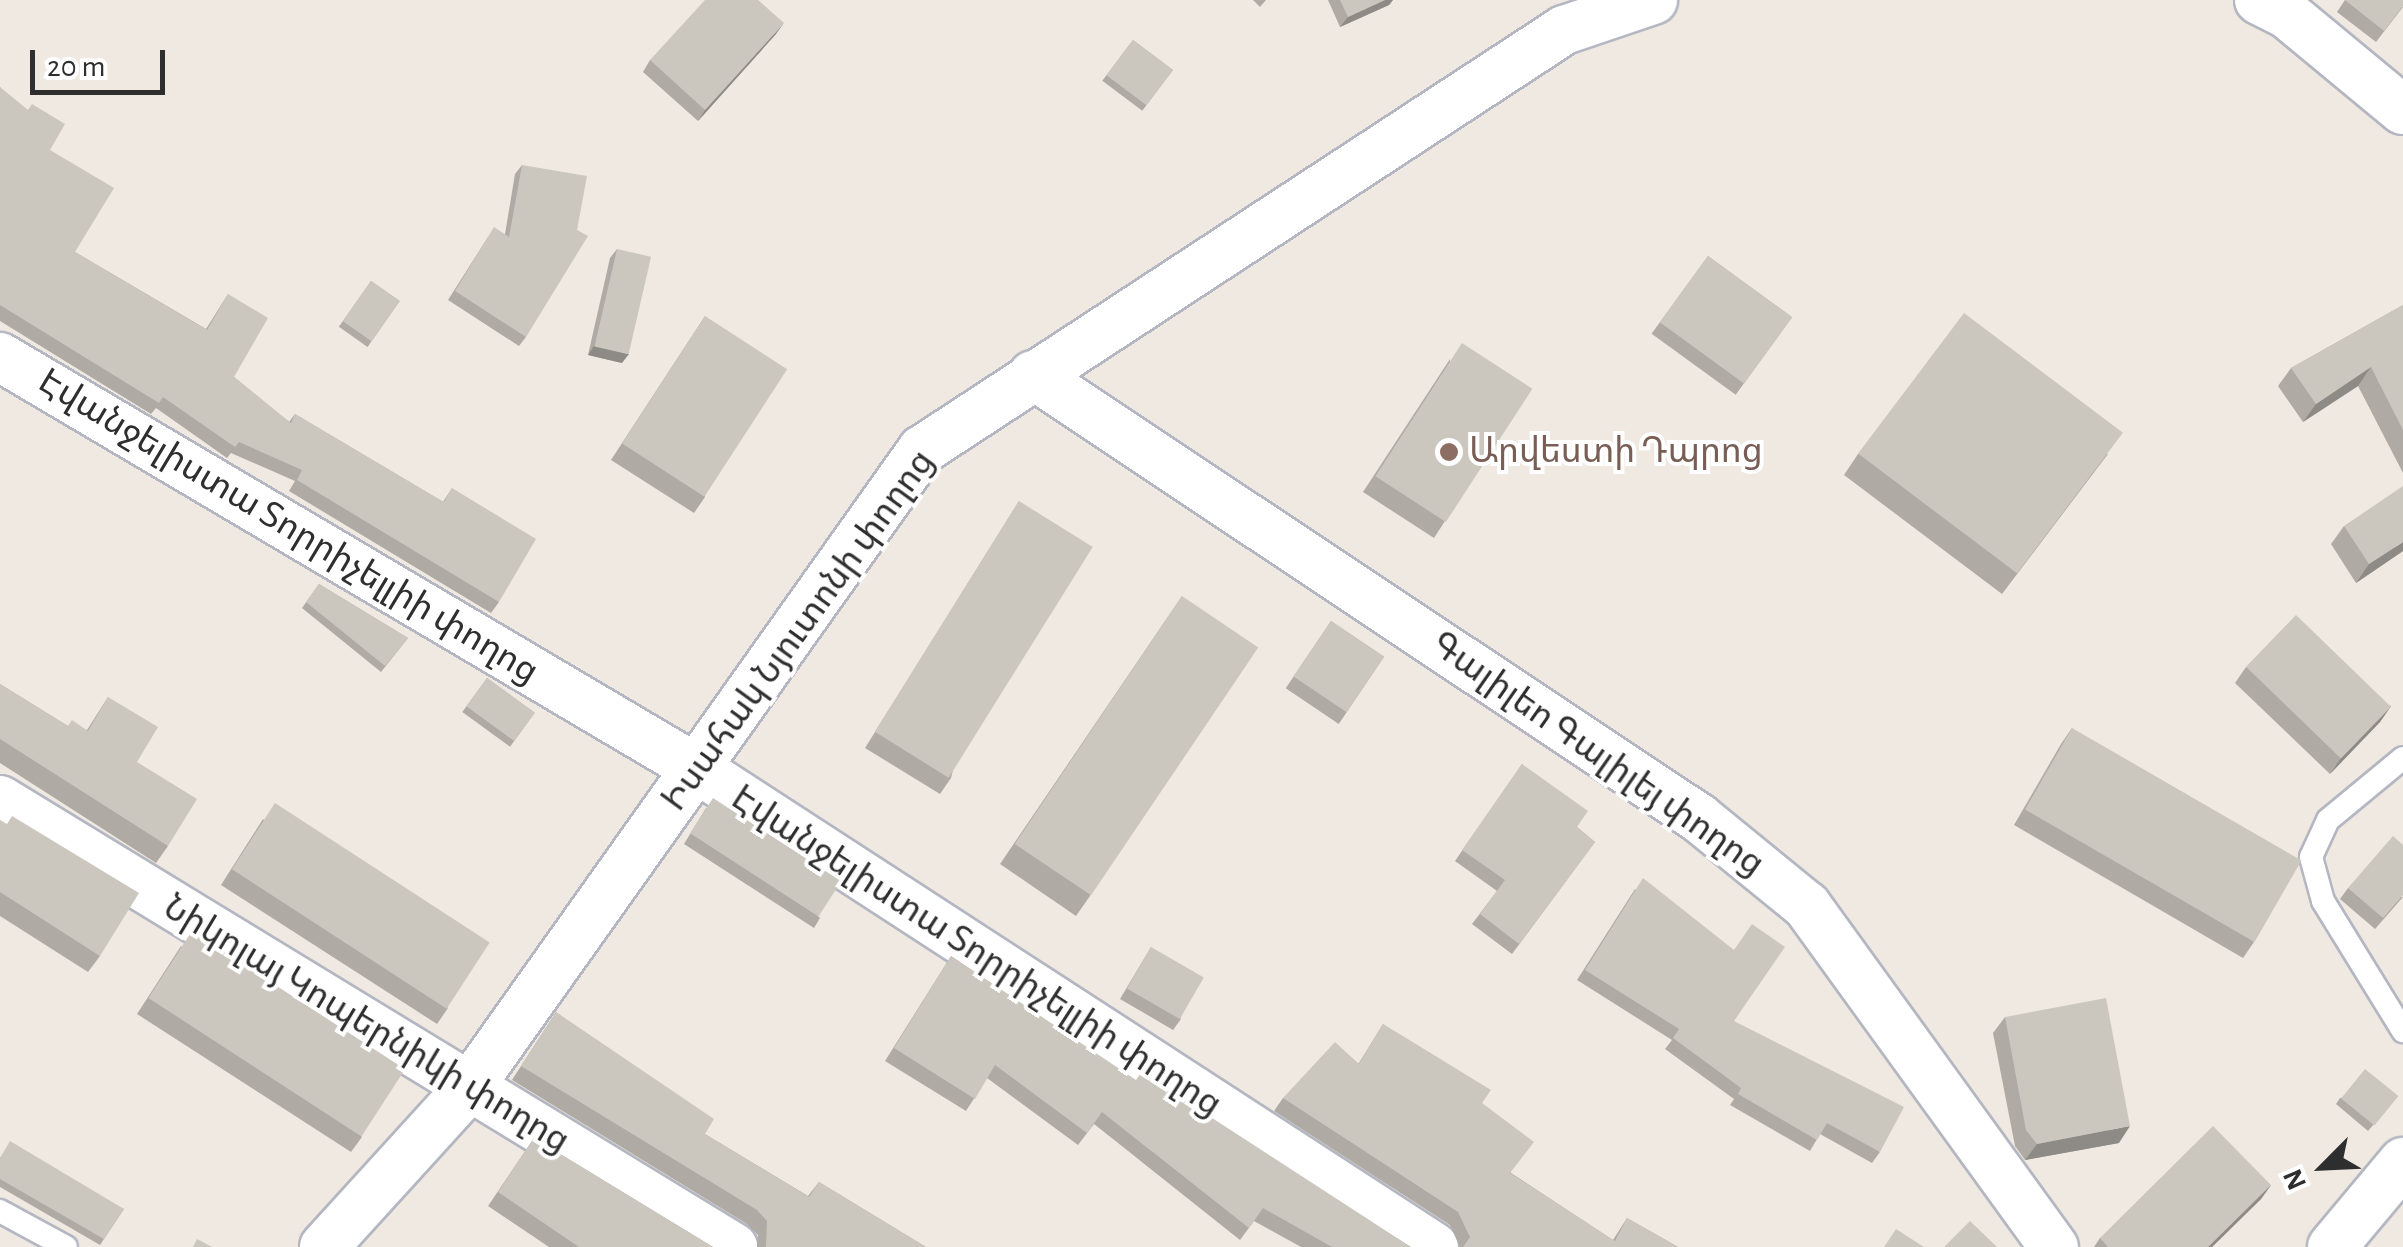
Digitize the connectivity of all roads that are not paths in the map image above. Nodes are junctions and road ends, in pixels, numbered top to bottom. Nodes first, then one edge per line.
1 (1653, 0) edge
2 (2259, 0) edge
3 (2403, 110) edge
4 (0, 357) edge
5 (1033, 375) junction
6 (2403, 758) edge
7 (699, 770) junction
8 (0, 800) edge
9 (2403, 1031) edge
10 (468, 1089) junction
11 (2403, 1162) edge
12 (0, 1211) edge
13 (66, 1247) edge
14 (324, 1247) edge
15 (732, 1247) edge
16 (1434, 1247) edge
17 (2054, 1247) edge
18 (2332, 1247) edge

1 - 5 street, Իսահակ Նյուտոնի փողոց
2 - 3 street
4 - 7 street, Էվանջելիստա Տորրիչելլիի փողոց
5 - 7 street, Իսահակ Նյուտոնի փողոց
5 - 17 street, Գալիլեո Գալիլեյ փողոց
6 - 9 lane
7 - 10 street, Իսահակ Նյուտոնի փողոց
7 - 16 street, Էվանջելիստա Տորրիչելլիի փողոց
8 - 10 street, Նիկոլայ Կոպերնիկի փողոց
10 - 14 street, Իսահակ Նյուտոնի փողոց
10 - 15 street, Նիկոլայ Կոպերնիկի փողոց
11 - 18 street
12 - 13 lane

